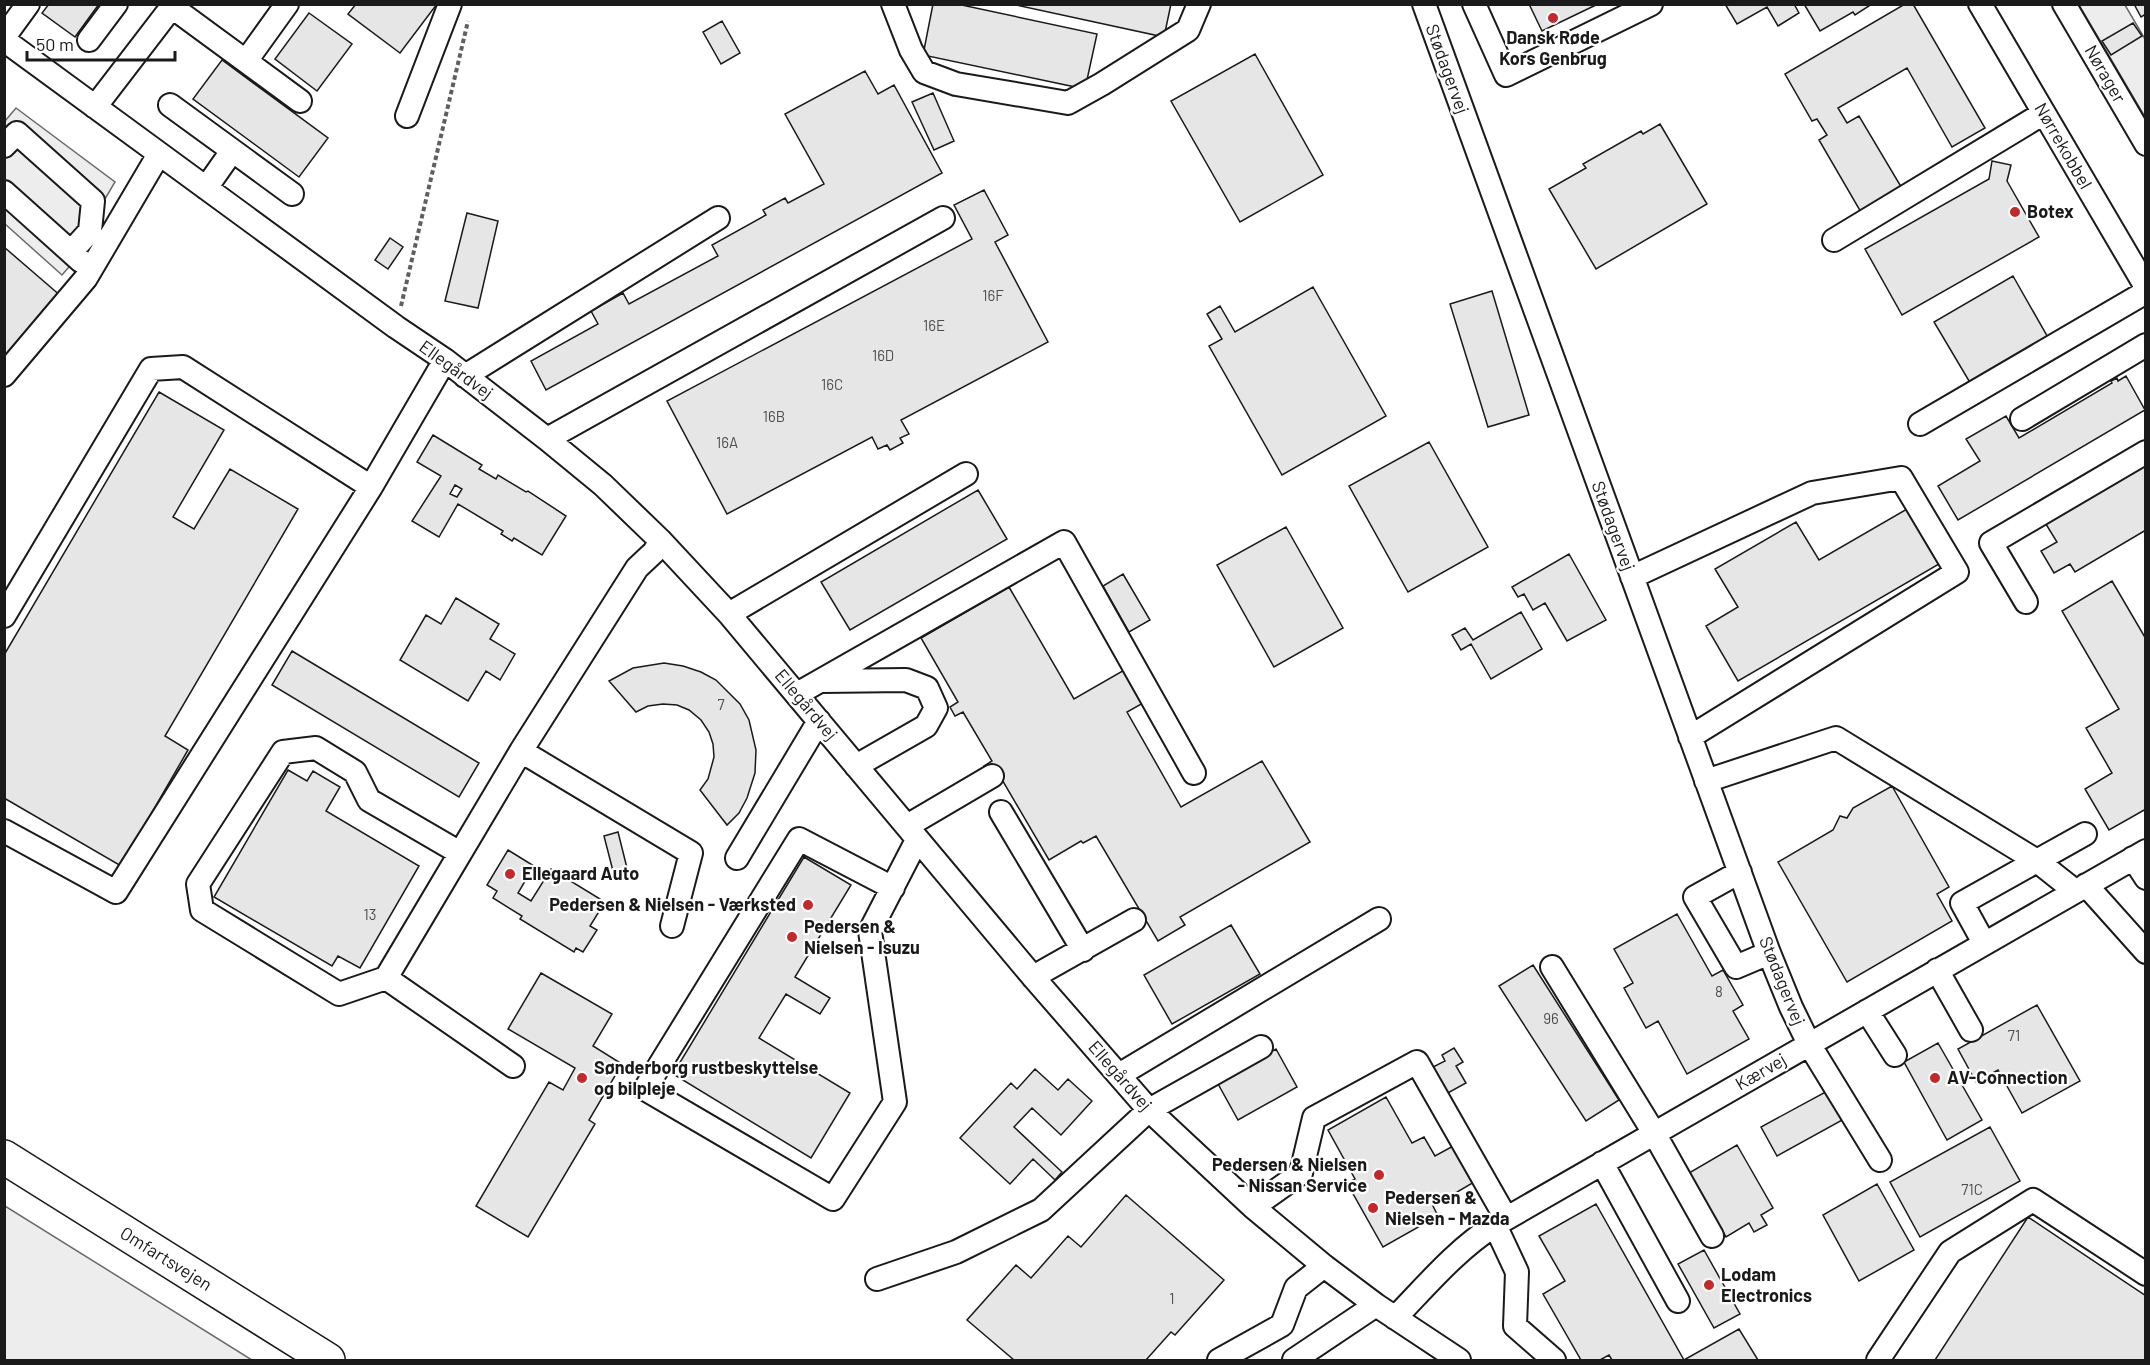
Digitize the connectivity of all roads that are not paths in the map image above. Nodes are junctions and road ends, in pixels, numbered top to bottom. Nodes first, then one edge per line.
1 (28, 4) edge
2 (116, 4) edge
3 (288, 4) edge
4 (893, 4) edge
5 (1200, 4) edge
6 (1424, 4) edge
7 (1474, 4) edge
8 (1651, 4) edge
9 (1980, 4) edge
10 (2064, 4) edge
11 (173, 6) edge
12 (459, 10) edge
13 (4, 38) edge
14 (89, 40) dead end
15 (246, 61) junction
16 (300, 101) dead end
17 (170, 105) dead end
18 (95, 108) junction
19 (2044, 113) junction
20 (407, 116) dead end
21 (2145, 144) edge
22 (4, 146) edge
23 (232, 150) junction
24 (159, 154) junction
25 (206, 188) junction
26 (4, 192) edge
27 (292, 194) dead end
28 (718, 218) dead end
29 (943, 218) dead end
30 (1834, 240) dead end
31 (71, 252) junction
32 (91, 270) junction
33 (2145, 287) edge
34 (2145, 292) edge
35 (2145, 345) edge
36 (445, 360) junction
37 (4, 375) edge
38 (465, 376) junction
39 (2022, 419) dead end
40 (1920, 424) dead end
41 (547, 439) junction
42 (2145, 452) edge
43 (966, 474) dead end
44 (371, 487) junction
45 (661, 541) junction
46 (1632, 577) junction
47 (2026, 602) dead end
48 (729, 614) junction
49 (4, 616) edge
50 (819, 681) junction
51 (797, 694) junction
52 (819, 721) junction
53 (1690, 737) junction
54 (521, 751) junction
55 (856, 766) junction
56 (1194, 773) dead end
57 (992, 776) dead end
58 (1706, 781) junction
59 (1001, 812) dead end
60 (4, 831) edge
61 (912, 833) junction
62 (2085, 834) dead end
63 (460, 853) junction
64 (2139, 854) edge
65 (736, 858) dead end
66 (2037, 861) junction
67 (1740, 872) junction
68 (2145, 878) edge
69 (892, 888) junction
70 (2081, 888) junction
71 (1379, 919) dead end
72 (1134, 920) dead end
73 (672, 926) dead end
74 (1984, 943) junction
75 (1083, 950) junction
76 (2145, 952) edge
77 (1769, 953) junction
78 (1552, 967) dead end
79 (1937, 970) junction
80 (1033, 977) junction
81 (386, 978) junction
82 (1867, 1011) junction
83 (1971, 1030) dead end
84 (1809, 1044) junction
85 (1261, 1047) dead end
86 (1895, 1055) dead end
87 (513, 1066) dead end
88 (1119, 1075) junction
89 (1149, 1110) junction
90 (1654, 1133) junction
91 (4, 1157) edge
92 (1880, 1160) dead end
93 (1602, 1163) junction
94 (1253, 1207) junction
95 (1500, 1221) junction
96 (1712, 1236) dead end
97 (1324, 1266) junction
98 (2145, 1274) edge
99 (877, 1279) dead end
100 (1678, 1301) dead end
101 (1376, 1305) junction
102 (1395, 1318) junction
103 (328, 1360) edge
104 (1219, 1360) edge
105 (1294, 1360) edge
106 (1459, 1360) edge
107 (1554, 1360) edge
108 (1878, 1360) edge

1 - 13 street
2 - 14 street
3 - 15 street
4 - 5 street
6 - 46 street, Stødagervej
7 - 8 street
9 - 19 street, Nørrekobbel
10 - 21 street, Nørager
11 - 15 street
11 - 18 street
12 - 20 street
13 - 18 street, Ellegårdvej
15 - 16 street
17 - 23 street
18 - 24 street, Ellegårdvej
19 - 30 street
19 - 33 street, Nørrekobbel
22 - 31 street
23 - 25 street
23 - 27 street
24 - 25 street, Ellegårdvej
24 - 32 street
25 - 36 street, Ellegårdvej
26 - 31 street
28 - 38 street
29 - 41 street
31 - 32 street
32 - 37 street
34 - 40 street
35 - 39 street
36 - 38 street, Ellegårdvej
36 - 44 street
38 - 41 street, Ellegårdvej
41 - 45 street, Ellegårdvej
42 - 47 street
43 - 48 street
44 - 49 street
44 - 60 street
45 - 48 street, Ellegårdvej
45 - 54 street
46 - 53 street, Stødagervej
46 - 53 street
48 - 51 street, Ellegårdvej
50 - 51 street
50 - 55 street
50 - 56 street
51 - 52 street, Ellegårdvej
52 - 55 street, Ellegårdvej
52 - 65 street
53 - 58 street, Stødagervej
54 - 63 street
54 - 73 street
55 - 61 street, Ellegårdvej
57 - 61 street
58 - 66 street
58 - 67 street, Stødagervej
59 - 75 street
61 - 69 street
61 - 80 street, Ellegårdvej
62 - 66 street
63 - 81 street
63 - 81 street
64 - 68 street
64 - 70 street, Kærvej
66 - 70 street
66 - 74 street
67 - 77 street, Stødagervej
67 - 77 street
69 - 69 street
70 - 74 street, Kærvej
70 - 76 street
71 - 88 street
72 - 75 street
74 - 79 street, Kærvej
75 - 80 street
77 - 84 street, Stødagervej
78 - 90 street
79 - 82 street, Kærvej
79 - 83 street
80 - 88 street, Ellegårdvej
81 - 87 street
82 - 84 street, Kærvej
82 - 86 street
84 - 90 street, Kærvej
84 - 92 street, Stødagervej
85 - 89 street
88 - 89 street, Ellegårdvej
89 - 94 street, Ellegårdvej
89 - 99 street
90 - 93 street, Kærvej
90 - 96 street
91 - 103 highway, Omfartsvejen
93 - 95 street, Kærvej
93 - 100 street
94 - 95 street
94 - 97 street, Ellegårdvej
95 - 102 street, Kærvej
95 - 107 street
97 - 101 street, Ellegårdvej
97 - 104 street
98 - 108 street
101 - 102 street, Ellegårdvej
101 - 105 street
102 - 106 street, Ellegårdvej

